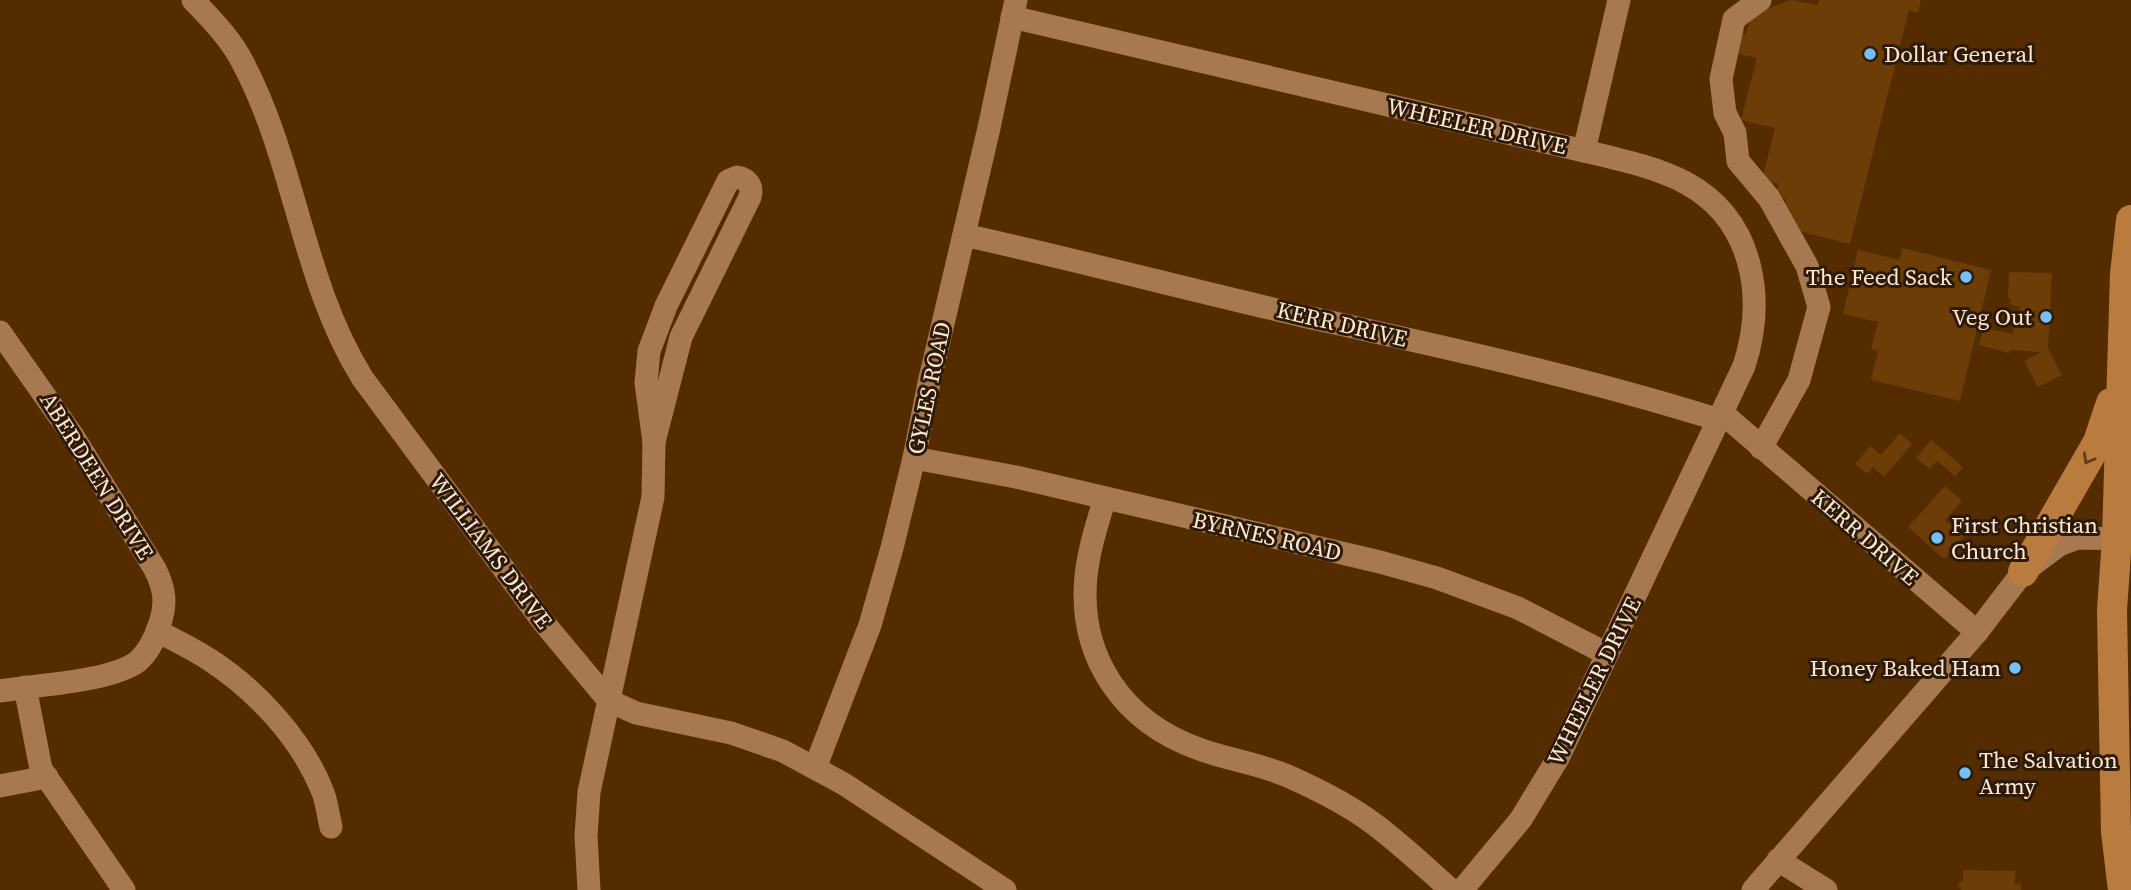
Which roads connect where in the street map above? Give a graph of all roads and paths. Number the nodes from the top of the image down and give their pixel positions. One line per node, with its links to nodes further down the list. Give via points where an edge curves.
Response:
1 (193, 0): 23 (street, WILLIAMS DRIVE, via 242,61 266,112 325,305 348,355 544,623)
2 (1619, 0): 5 (street)
3 (1760, 0): 13 (street, via 1734,19 1721,79 1725,113 1738,161 1769,198 1807,266 1819,307 1799,380)
4 (1014, 9): 5 (street, WHEELER DRIVE); 7 (street, GYLES ROAD)
5 (1584, 151): 11 (street, WHEELER DRIVE, via 1688,184 1724,213 1741,237 1754,292 1753,330 1744,366)
6 (2131, 220): 9 (main road, via 2125,274)
7 (964, 235): 11 (street, KERR DRIVE, via 1456,349); 14 (street, GYLES ROAD)
8 (0, 332): 18 (street, ABERDEEN DRIVE, via 73,436 161,579 165,603)
9 (2127, 332): 10 (main road)
10 (2125, 385): 16 (main road); 17 (main road, one-way to 17, via 2098,442)
11 (1721, 416): 13 (street, KERR DRIVE); 20 (street, WHEELER DRIVE)
12 (654, 442): 12 (street, via 681,337 750,197 750,186 743,178 727,181 656,329 646,367); 23 (street, via 653,497)
13 (1761, 448): 19 (street, KERR DRIVE)
14 (914, 458): 15 (street, BYRNES ROAD); 24 (street, GYLES ROAD, via 870,625)
15 (1105, 498): 20 (street, BYRNES ROAD, via 1437,578 1518,608); 32 (street, via 1089,555 1087,624 1107,677 1131,709 1161,731 1200,750 1287,775 1347,806)
16 (2124, 538): 17 (street, via 2077,538 2059,545); 36 (main road, via 2112,610 2116,832)
17 (2023, 572): 19 (street)
18 (158, 631): 21 (street, via 145,653 129,667 75,681); 27 (street, via 230,674 264,706 306,759 323,792)
19 (1977, 632): 28 (street)
20 (1607, 654): 33 (street, WHEELER DRIVE, via 1558,758 1521,819)
21 (25, 687): 22 (street); 25 (street, via 37,754)
22 (0, 691)
23 (610, 700): 24 (street, WILLIAMS DRIVE, via 636,713 758,741); 30 (street, via 589,792)
24 (815, 768): 31 (street, WILLIAMS DRIVE)
25 (47, 777): 26 (street); 29 (street)
26 (0, 786)
27 (331, 827)
28 (1778, 860): 34 (street); 35 (street)
29 (124, 890)
30 (589, 890)
31 (1005, 890)
32 (1451, 890)
33 (1462, 890)
34 (1753, 890)
35 (1826, 890)
36 (2123, 890)

